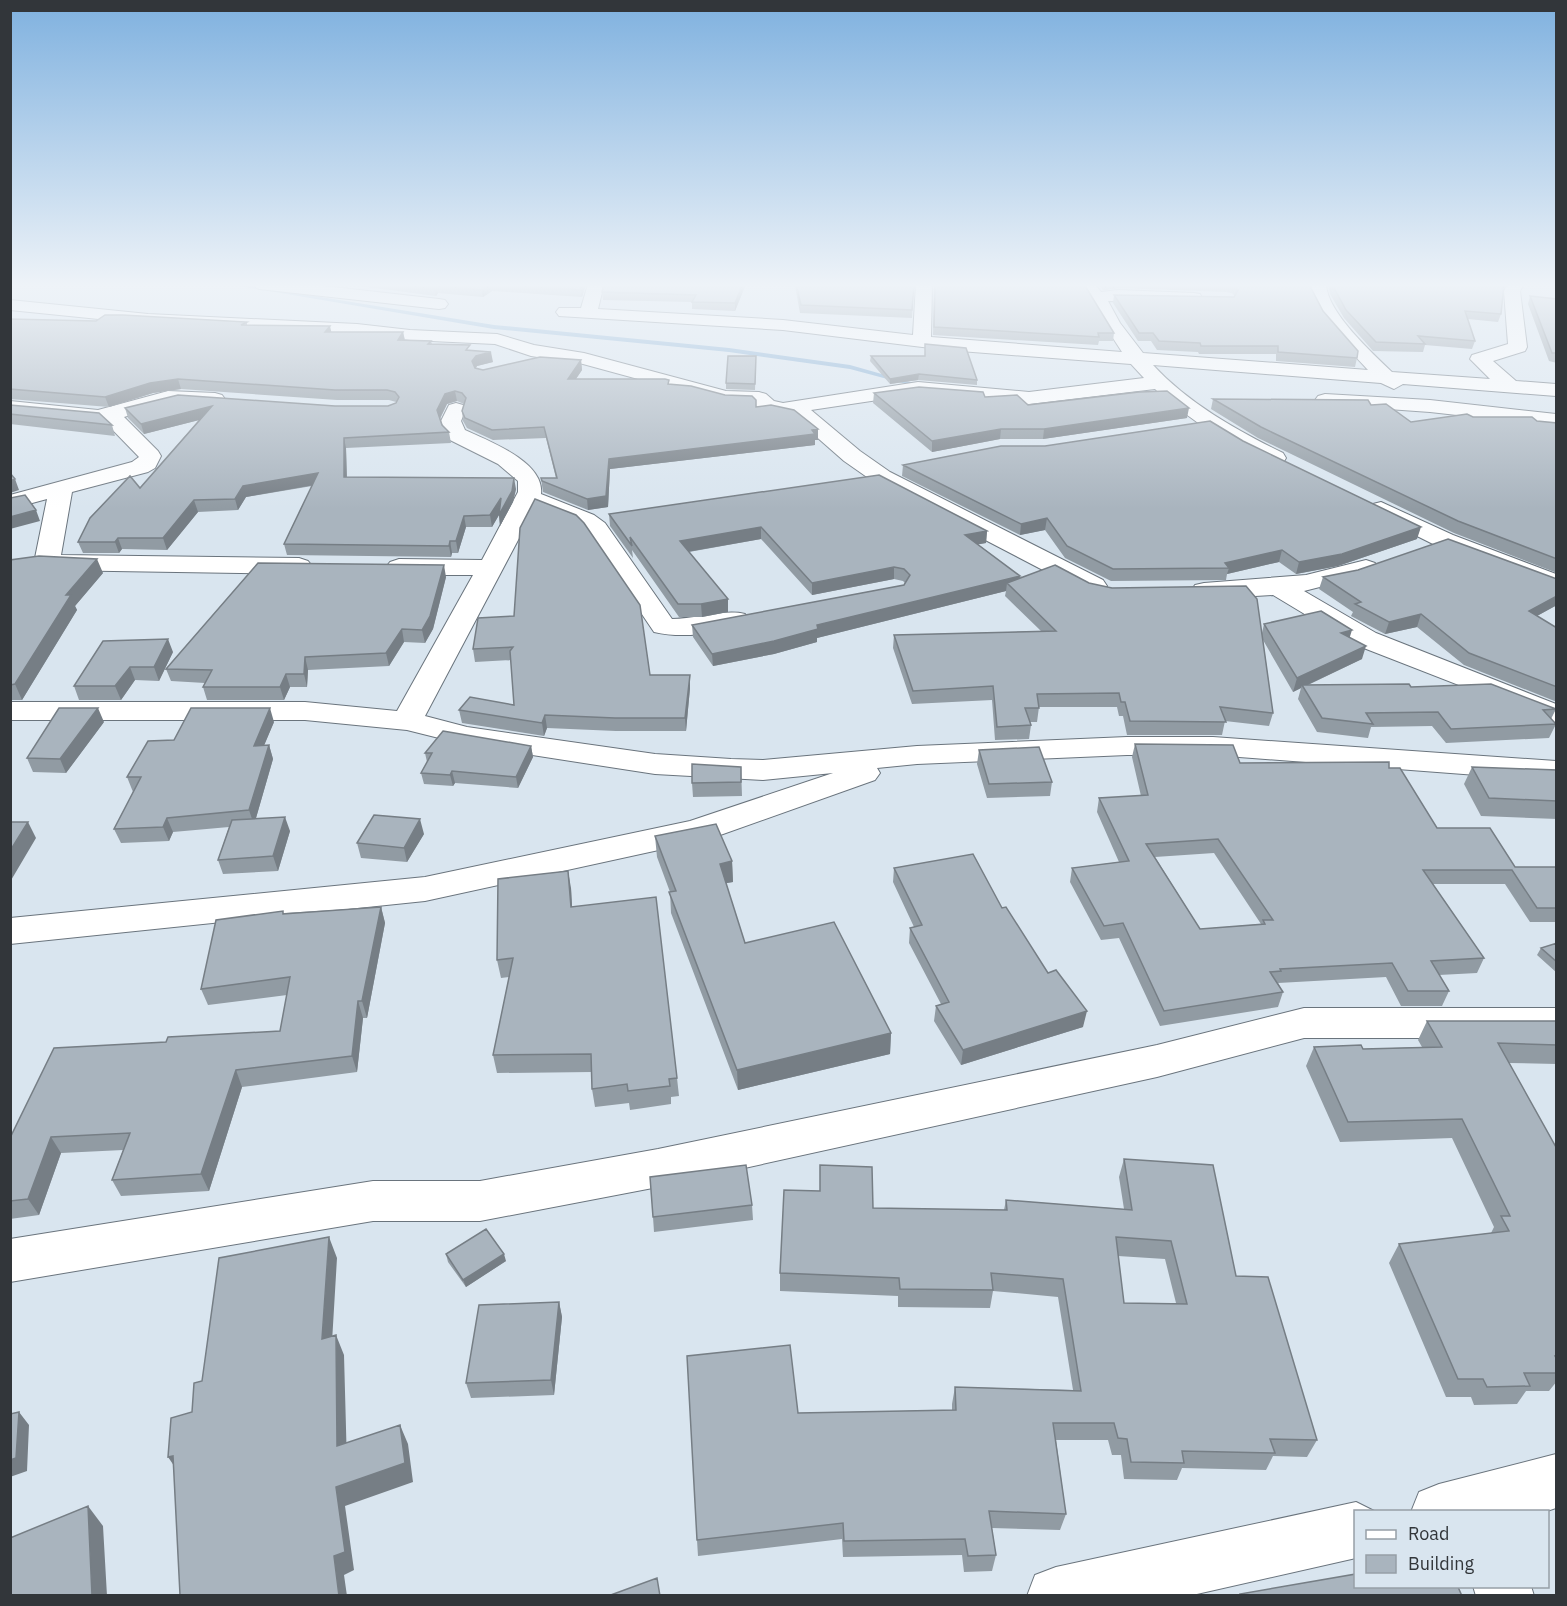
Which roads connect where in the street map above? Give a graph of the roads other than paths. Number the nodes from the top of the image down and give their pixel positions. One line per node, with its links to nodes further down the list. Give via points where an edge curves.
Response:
1 (536, 359): 7 (street)
2 (584, 359): 16 (street, via 726,397 759,398 767,406)
3 (1138, 359): 9 (street)
4 (1149, 359): 8 (street)
5 (1368, 359): 8 (street)
6 (1479, 359): 10 (street)
7 (516, 363)
8 (1384, 377): 10 (street); 14 (street)
9 (1161, 382): 16 (street, via 1029,398 918,388); 18 (street, via 1180,401)
10 (1511, 387): 11 (street)
11 (1557, 390)
12 (1311, 400): 14 (street)
13 (237, 401): 19 (street, via 168,397)
14 (1430, 406): 20 (street)
15 (10, 407): 19 (street)
16 (787, 408): 24 (street, via 802,413)
17 (456, 409): 27 (street, via 451,421 456,434 520,470 529,480)
18 (1214, 411): 21 (street); 23 (street, via 1249,446)
19 (110, 415): 26 (street, via 150,458 140,467)
20 (1557, 420)
21 (1179, 427)
22 (908, 465): 24 (street)
23 (1290, 465)
24 (878, 475): 25 (street); 36 (street, via 1097,588)
25 (847, 482)
26 (61, 488): 29 (street); 31 (street, via 50,562)
27 (529, 497): 33 (street); 38 (street, via 598,519 601,533 664,626 702,627)
28 (1362, 500): 30 (street)
29 (10, 502)
30 (1444, 540): 34 (street); 35 (street, via 1344,575)
31 (322, 566)
32 (379, 567): 33 (street)
33 (490, 568): 41 (street)
34 (1557, 583)
35 (1279, 587): 37 (street); 40 (street, via 1366,639)
36 (1117, 592)
37 (1182, 592)
38 (758, 616)
39 (10, 711): 41 (street, via 306,711)
40 (1557, 714)
41 (407, 721): 42 (street, via 466,736 697,768 763,770)
42 (917, 755): 43 (street, via 1213,746); 44 (street, via 697,831 425,889)
43 (1557, 771)
44 (10, 931)
45 (1557, 1023): 46 (street, via 1304,1023 1157,1061 514,1195 480,1201 373,1201)
46 (10, 1262)
47 (1557, 1481): 48 (street)
48 (1464, 1509)
49 (1354, 1530): 50 (street)
50 (1056, 1596)

